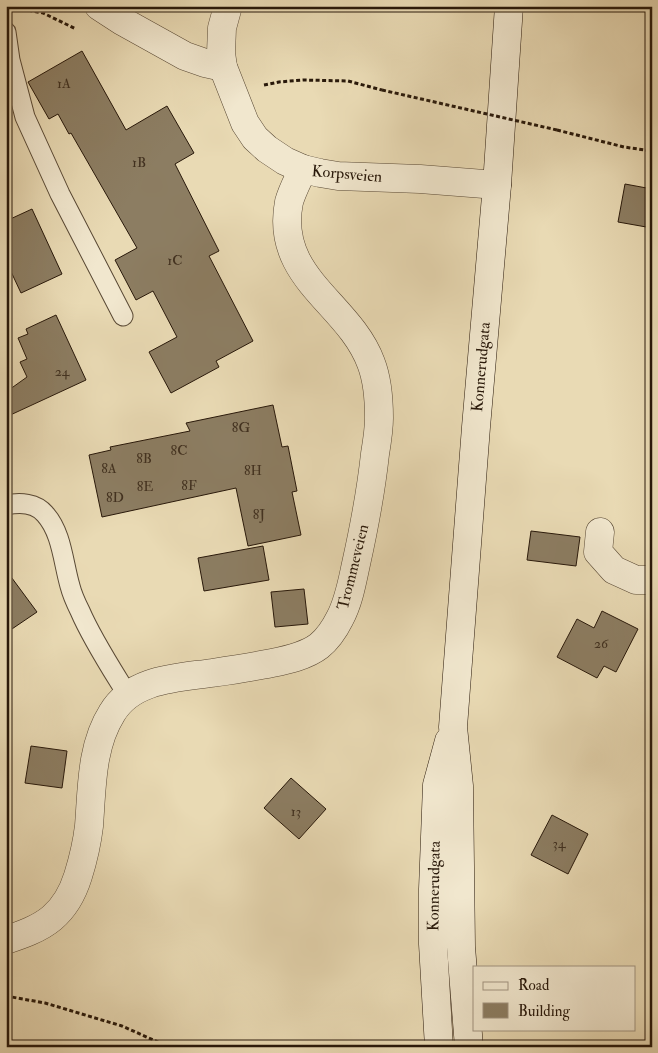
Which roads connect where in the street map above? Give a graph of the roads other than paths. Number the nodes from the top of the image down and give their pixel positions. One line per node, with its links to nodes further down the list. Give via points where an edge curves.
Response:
1 (99, 6): 5 (street, via 185,56)
2 (228, 6): 5 (street, Korpsveien, via 222,28)
3 (509, 6): 7 (street, Konnerudgata)
4 (6, 32): 8 (lane, via 25,117 60,194)
5 (223, 67): 6 (street, Korpsveien, via 245,122 255,138 279,157)
6 (303, 169): 7 (street, Korpsveien, via 338,176); 12 (street, Trommeveien, via 290,200 289,240 299,267 361,343 370,361 379,398 373,469 361,540 342,615 331,634 318,647 284,661 162,680)
7 (497, 185): 13 (street, Konnerudgata)
8 (123, 316)
9 (6, 504): 12 (lane, via 31,505 44,512 54,525 80,612)
10 (600, 532): 11 (street, via 598,552 614,570 636,580)
11 (652, 580)
12 (127, 694): 14 (street, Trommeveien, via 112,711 97,749 88,830 74,888 63,908 50,920)
13 (453, 727): 15 (street, Konnerudgata, via 437,786 433,944); 16 (street, Konnerudgata, via 459,786 460,948)
14 (6, 940)
15 (439, 1047)
16 (470, 1047)

